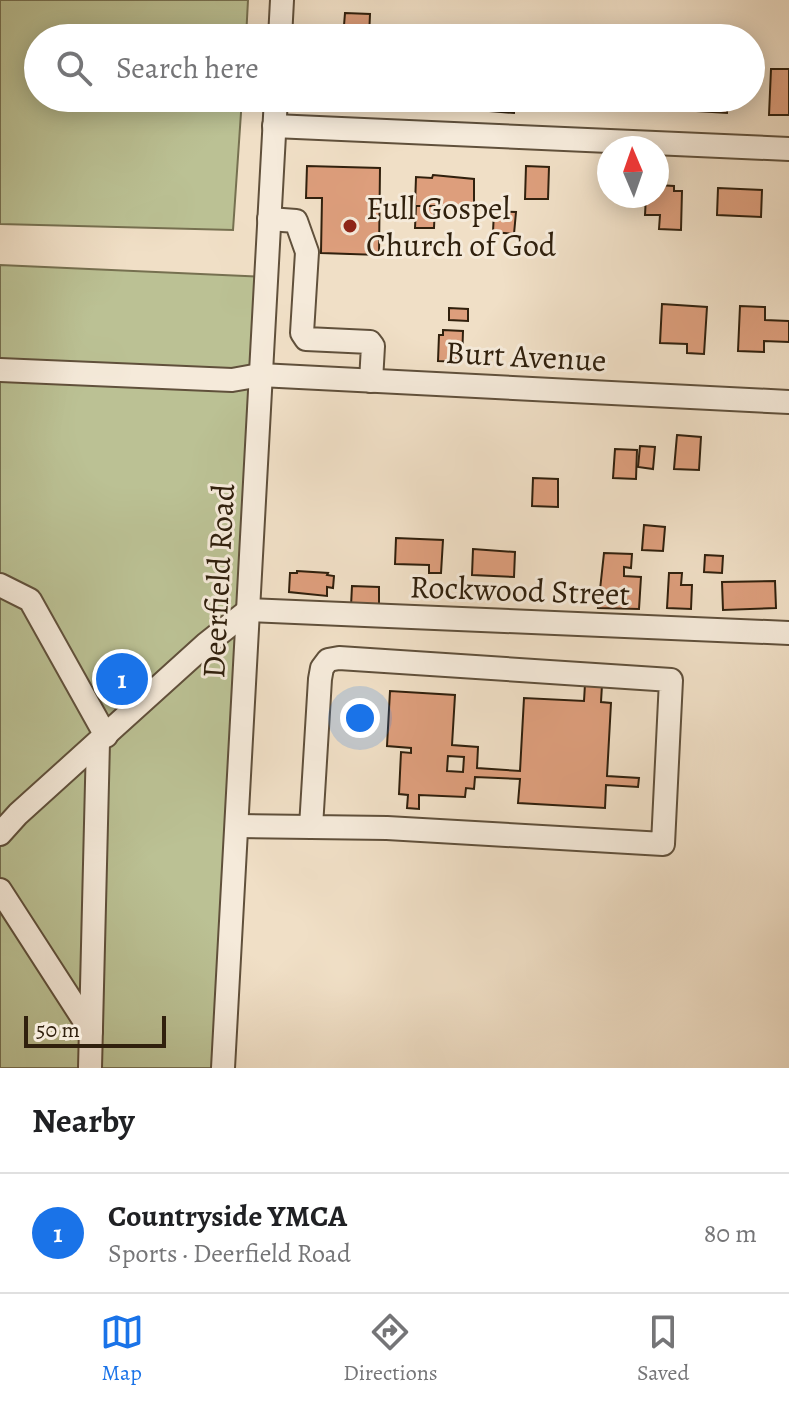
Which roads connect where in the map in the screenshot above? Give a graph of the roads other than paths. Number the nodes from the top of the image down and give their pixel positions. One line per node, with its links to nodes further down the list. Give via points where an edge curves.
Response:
1 (282, 0): 2 (street)
2 (281, 24)
3 (275, 112): 4 (street, Deerfield Road)
4 (274, 126): 5 (street); 6 (street, Deerfield Road)
5 (789, 149)
6 (269, 219): 8 (street, Deerfield Road); 9 (street, via 296,221 307,252 302,333 306,339 370,342)
7 (0, 370): 8 (street, Burt Avenue, via 232,380)
8 (260, 375): 9 (street, Burt Avenue); 12 (street, Deerfield Road)
9 (371, 381): 10 (street, Burt Avenue)
10 (789, 402)
11 (0, 585): 14 (street, via 30,600)
12 (249, 610): 13 (street, Rockwood Street); 14 (street); 15 (street, Deerfield Road)
13 (789, 633)
14 (102, 739): 17 (street); 19 (street)
15 (237, 826): 16 (street); 21 (street, Deerfield Road)
16 (311, 827): 16 (street, via 663,844 671,680 328,660 320,679)
17 (0, 834)
18 (0, 890): 19 (street)
19 (91, 1031): 20 (street)
20 (90, 1068)
21 (223, 1068)

